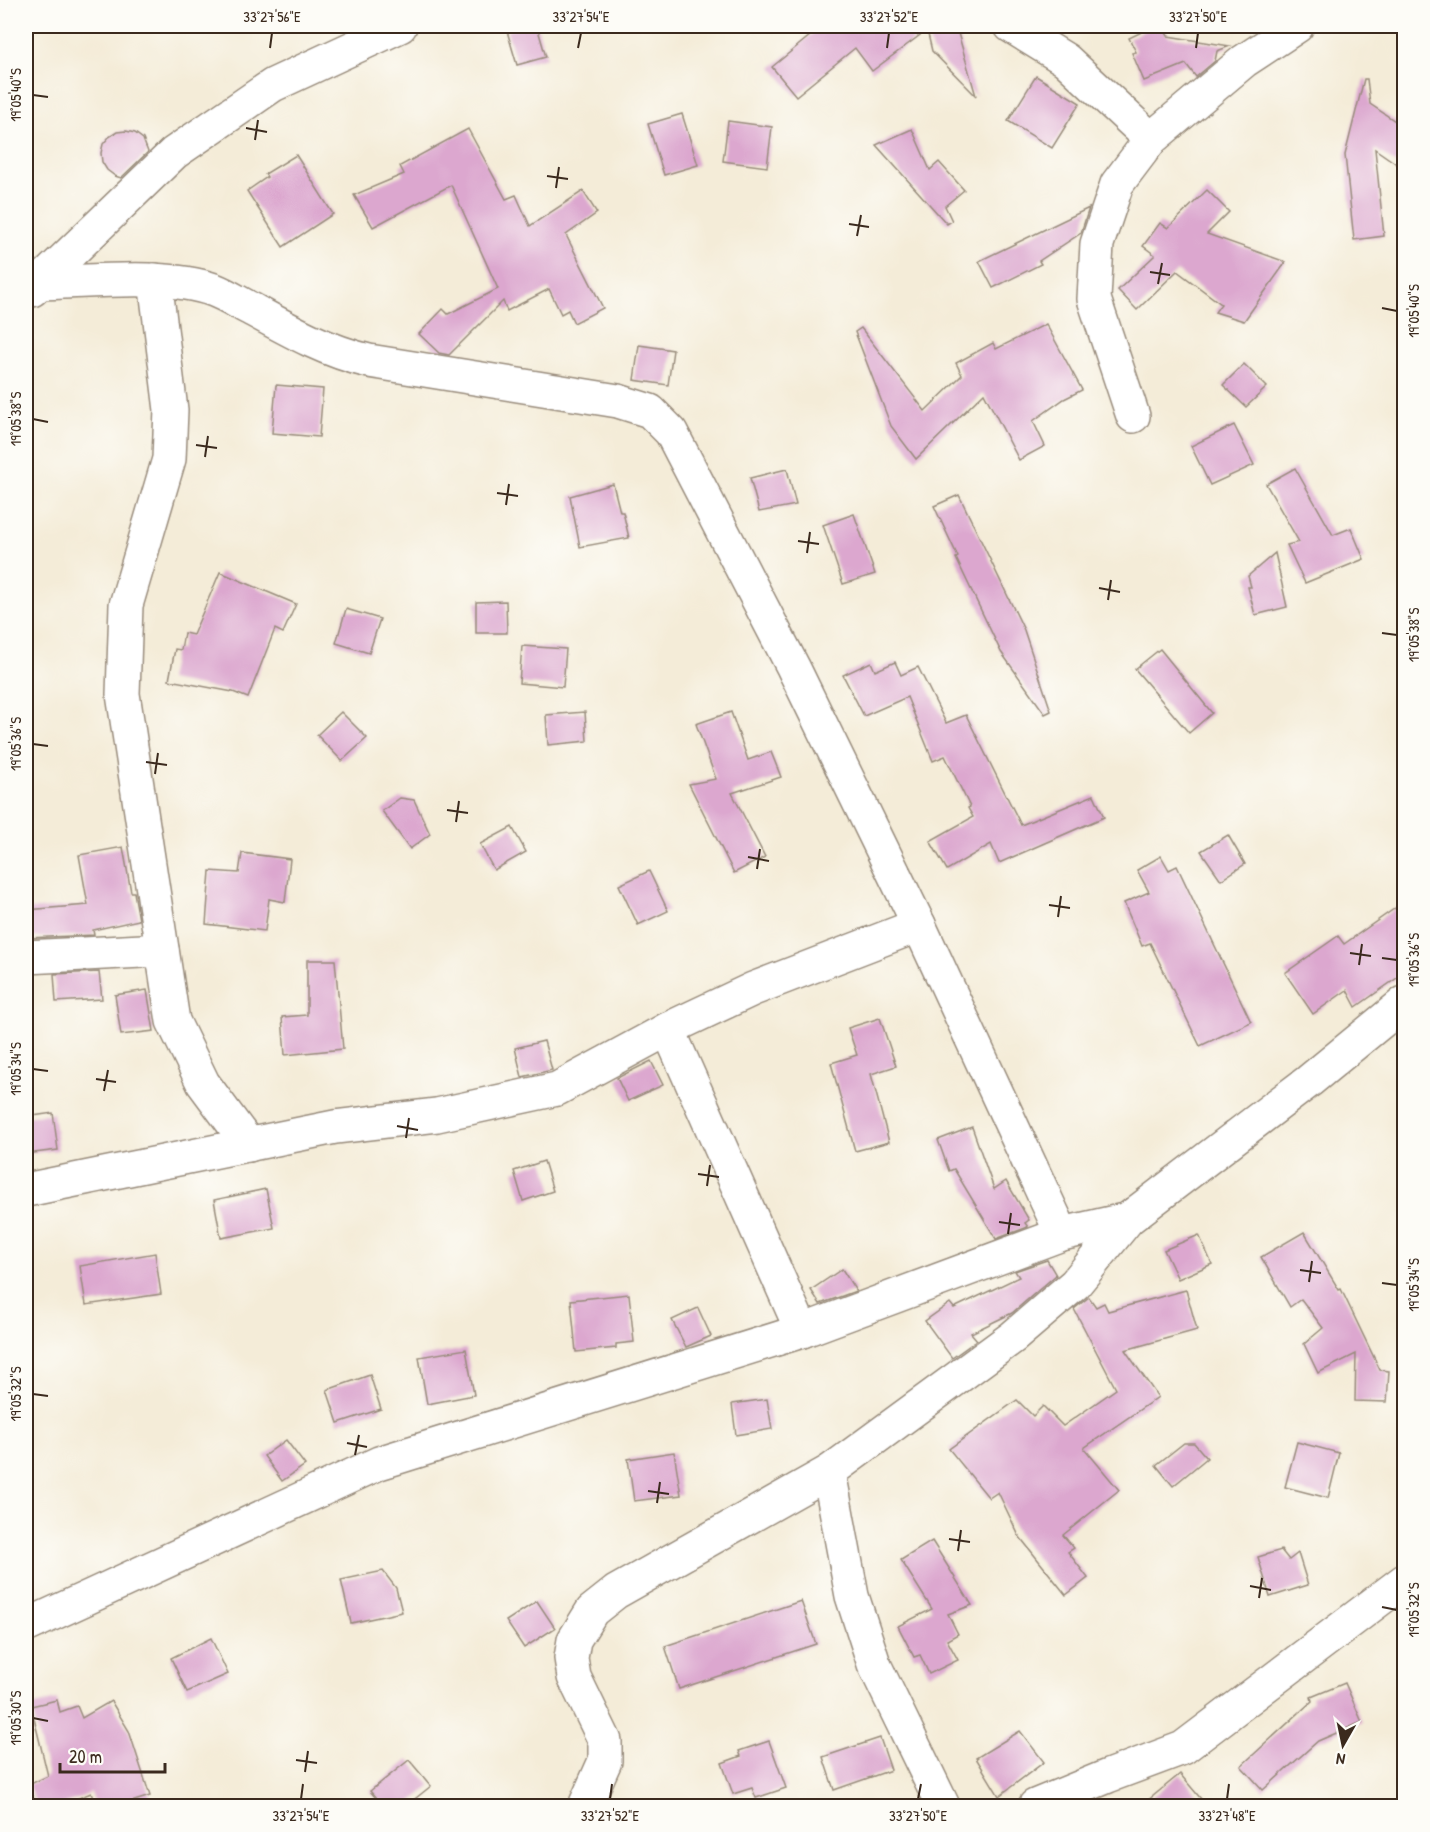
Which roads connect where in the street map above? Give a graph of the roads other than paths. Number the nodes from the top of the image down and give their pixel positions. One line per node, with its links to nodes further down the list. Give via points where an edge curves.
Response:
1 (400, 26): 6 (street, via 273,85 174,153)
2 (1011, 26): 4 (street, via 1066,60)
3 (1297, 26): 4 (street, via 1244,61)
4 (1151, 139): 7 (street, via 1117,184 1097,244 1094,299)
5 (155, 280): 6 (street); 8 (street, via 186,282 215,290 345,356 618,402 650,411 671,432); 9 (street, via 171,410 169,459 126,605 123,694)
6 (33, 289)
7 (1133, 416)
8 (920, 925): 12 (street, via 753,989); 16 (street)
9 (162, 950): 10 (street); 13 (street, via 173,1021 203,1083)
10 (26, 957)
11 (1404, 1003): 15 (street, via 1309,1082)
12 (668, 1029): 13 (street, via 557,1089 437,1115 334,1127); 17 (street)
13 (249, 1145): 14 (street)
14 (26, 1190)
15 (1128, 1219): 16 (street); 18 (street, via 1075,1284 1013,1337)
16 (1062, 1234): 17 (street)
17 (802, 1331): 20 (street, via 379,1463)
18 (829, 1472): 21 (street, via 616,1592 592,1611 574,1640 571,1658 574,1677 604,1742 605,1761); 22 (street, via 852,1596 874,1664)
19 (1404, 1581): 23 (street, via 1183,1748)
20 (26, 1626)
21 (585, 1806)
22 (943, 1806)
23 (1035, 1806)

